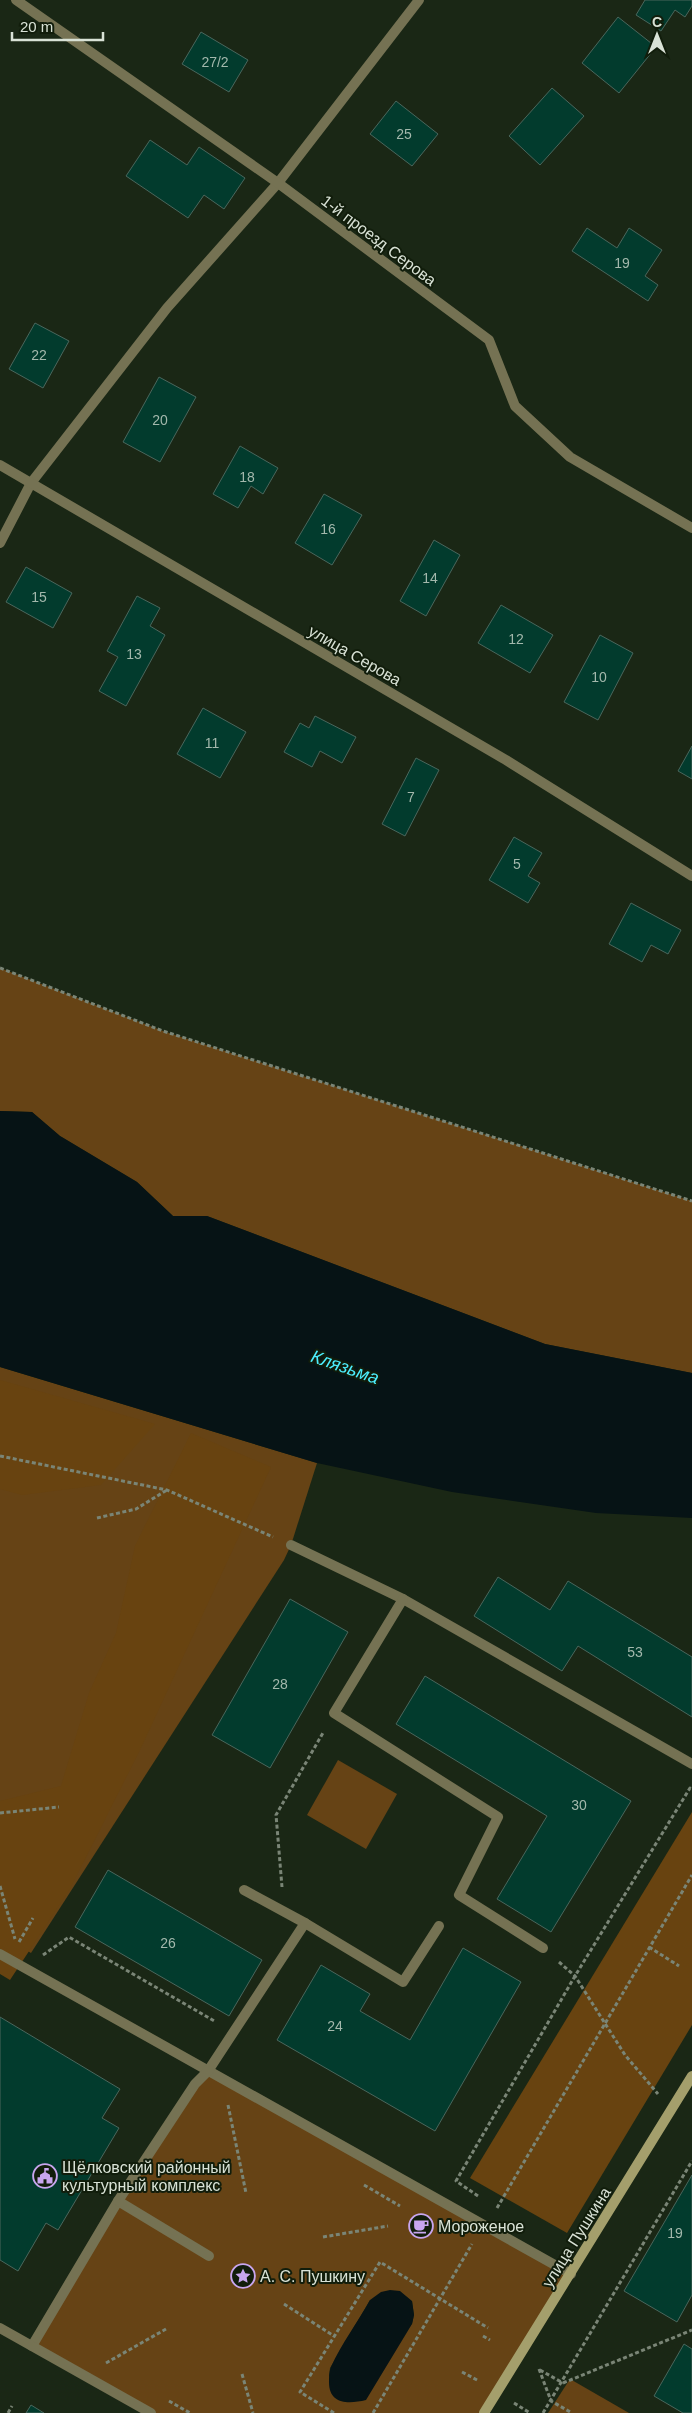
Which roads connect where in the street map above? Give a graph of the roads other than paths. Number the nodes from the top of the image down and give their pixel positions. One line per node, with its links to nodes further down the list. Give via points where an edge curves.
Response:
1 (16, 0): 3 (street, 1-й проезд Серова)
2 (419, 0): 3 (street)
3 (278, 183): 5 (street, via 167,308); 6 (street, 1-й проезд Серова, via 489,340 515,406 570,457)
4 (0, 465): 5 (street, улица Серова)
5 (31, 483): 7 (street); 8 (street, улица Серова, via 497,755)
6 (692, 528)
7 (0, 543)
8 (692, 876)
9 (291, 1545): 10 (street)
10 (403, 1599): 11 (street); 15 (street, via 334,1713 498,1817 459,1895)
11 (692, 1764)
12 (244, 1890): 13 (street)
13 (305, 1924): 14 (street, via 402,1982); 17 (street)
14 (439, 1926)
15 (543, 1948)
16 (0, 1954): 17 (street)
17 (208, 2072): 19 (street, via 195,2084); 21 (street)
18 (692, 2076): 21 (street, улица Пушкина)
19 (118, 2201): 20 (street); 23 (street)
20 (209, 2256)
21 (571, 2274): 25 (street, улица Пушкина)
22 (0, 2328): 23 (street)
23 (32, 2346): 24 (street)
24 (151, 2413)
25 (484, 2413)

